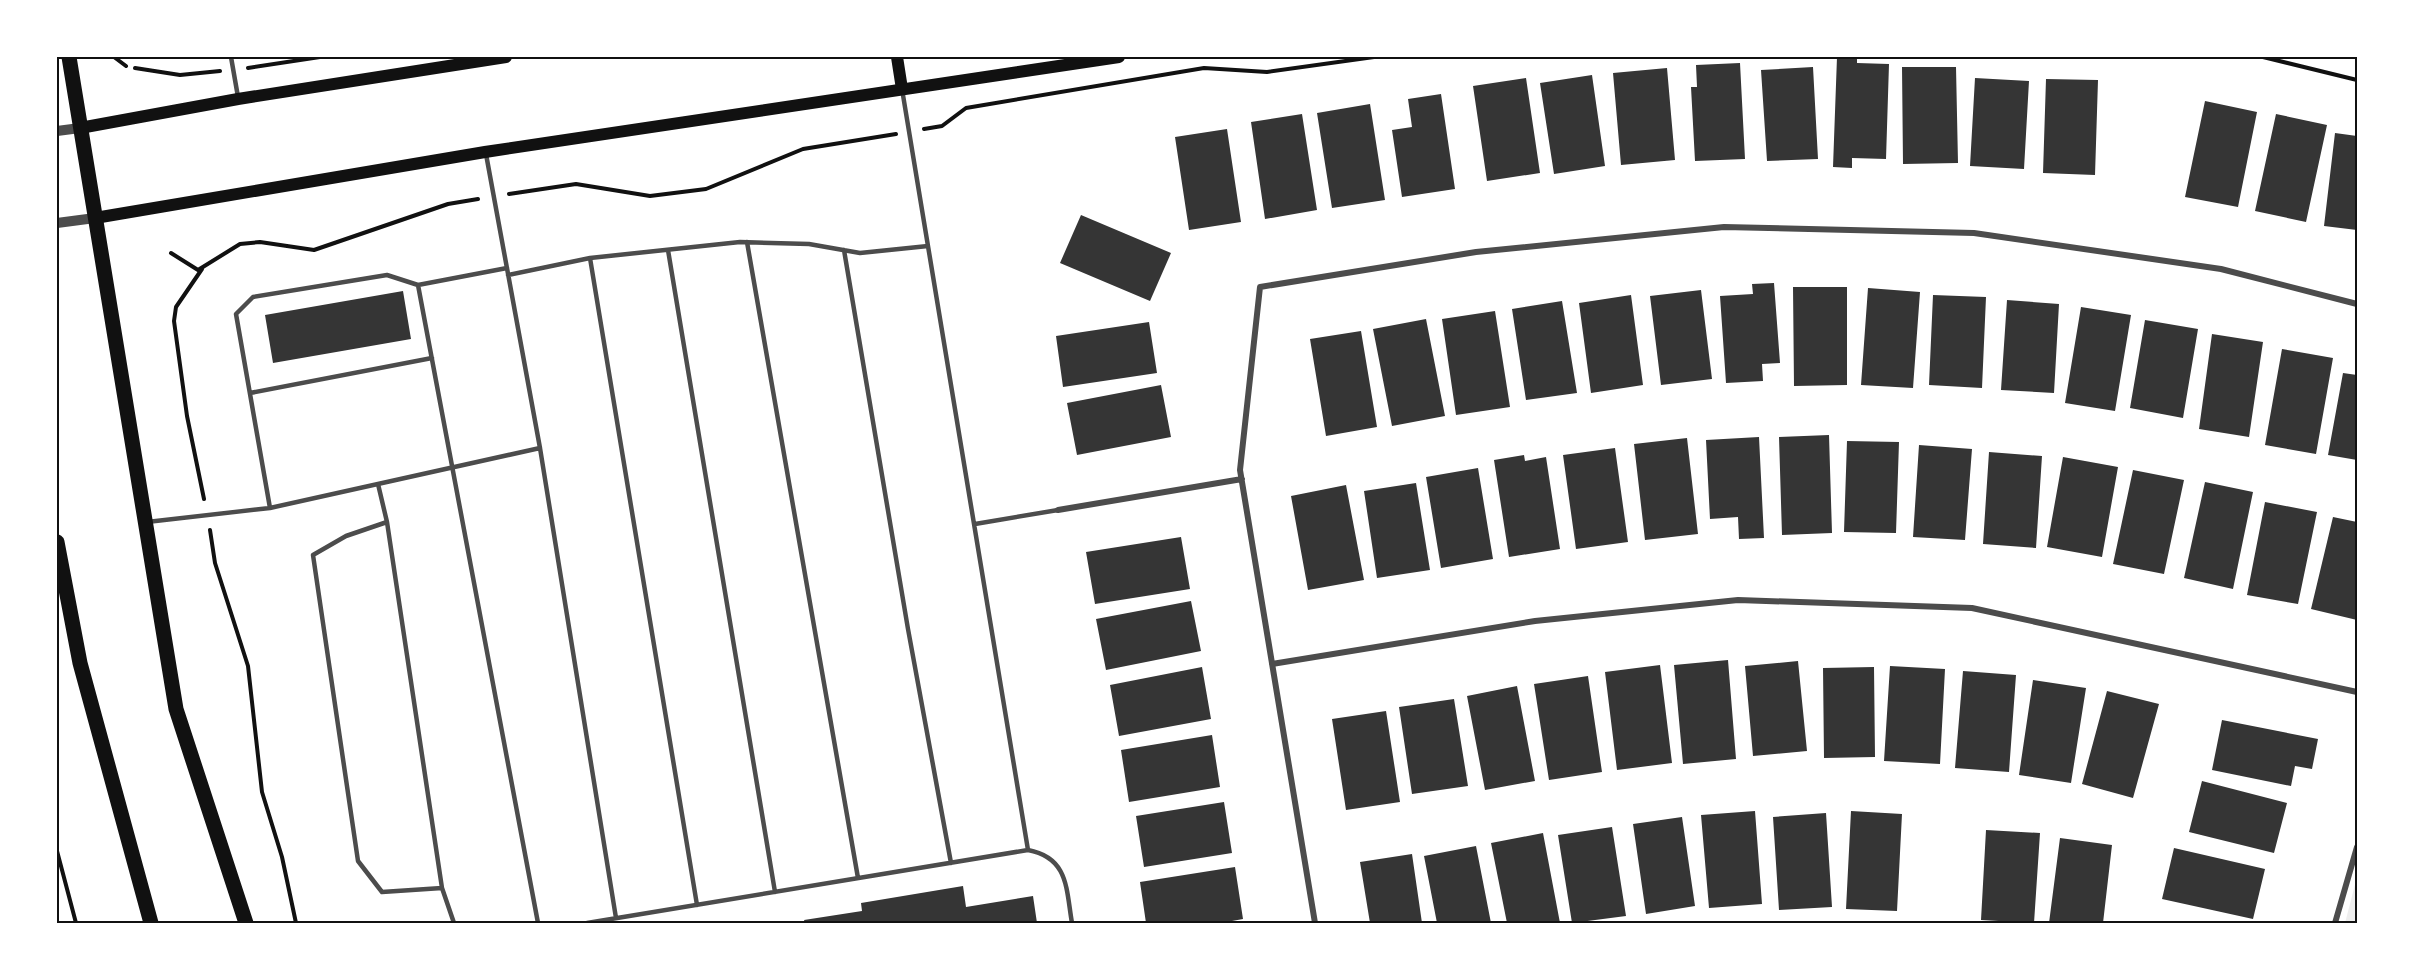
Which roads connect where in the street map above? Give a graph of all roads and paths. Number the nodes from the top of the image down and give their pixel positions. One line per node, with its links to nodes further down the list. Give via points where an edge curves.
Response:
1 (69, 57): 13 (main road)
2 (114, 57): 9 (path)
3 (231, 57): 12 (lane)
4 (506, 57): 12 (main road)
5 (897, 57): 11 (main road)
6 (1119, 57): 11 (main road)
7 (1374, 57): 15 (path, via 1267,72 1204,68 966,108 942,126)
8 (2263, 57): 10 (path)
9 (126, 66)
10 (2357, 80)
11 (902, 89): 15 (lane); 16 (main road)
12 (238, 99): 13 (main road)
13 (80, 128): 14 (street); 18 (main road)
14 (57, 131)
15 (909, 132): 17 (path, via 803,149 706,189 651,196 576,184); 21 (lane)
16 (485, 152): 17 (lane); 18 (main road)
17 (494, 196): 26 (path, via 448,204 314,250 260,242 240,244); 27 (lane)
18 (95, 218): 19 (street); 41 (main road)
19 (57, 223)
20 (747, 242): 22 (lane); 23 (lane, via 809,244); 50 (lane)
21 (928, 246): 23 (lane, via 860,253); 42 (lane)
22 (668, 250): 25 (lane); 52 (lane)
23 (844, 250): 49 (lane)
24 (171, 253): 26 (path, via 198,270)
25 (590, 258): 28 (lane); 53 (lane)
26 (203, 268): 39 (path, via 176,307 174,321 187,416)
27 (507, 268): 28 (lane); 29 (lane)
28 (508, 275): 33 (lane)
29 (418, 285): 31 (lane); 32 (lane, via 387,275 253,297 236,314)
30 (2357, 304): 35 (street, via 2221,269 1974,233 1724,227 1476,252 1260,287)
31 (432, 358): 32 (lane); 34 (lane)
32 (250, 393): 37 (lane)
33 (540, 448): 34 (lane); 54 (lane)
34 (453, 467): 36 (lane); 60 (lane)
35 (1242, 479): 38 (street); 44 (street)
36 (378, 484): 37 (lane); 40 (lane)
37 (270, 508): 39 (lane)
38 (1058, 510): 42 (lane)
39 (207, 515): 41 (lane); 58 (path, via 215,563 248,666 262,792 296,910)
40 (387, 522): 51 (lane); 51 (lane, via 346,536 313,555 358,861 382,892)
41 (143, 523): 57 (main road, via 176,710)
42 (975, 524): 47 (lane)
43 (57, 543): 56 (main road, via 80,663)
44 (1272, 664): 45 (street, via 1535,621 1750,601 1972,608); 63 (street)
45 (2357, 692)
46 (2357, 847): 64 (street)
47 (1028, 850): 49 (lane); 62 (lane, via 1043,853 1062,872)
48 (57, 851): 55 (path)
49 (951, 863): 50 (lane)
50 (858, 878): 52 (lane)
51 (442, 888): 59 (lane)
52 (775, 892): 53 (lane)
53 (697, 905): 54 (lane)
54 (616, 918): 61 (lane)
55 (76, 923)
56 (151, 923)
57 (246, 923)
58 (296, 923)
59 (454, 923)
60 (538, 923)
61 (587, 923)
62 (1072, 923)
63 (1315, 923)
64 (2335, 923)

